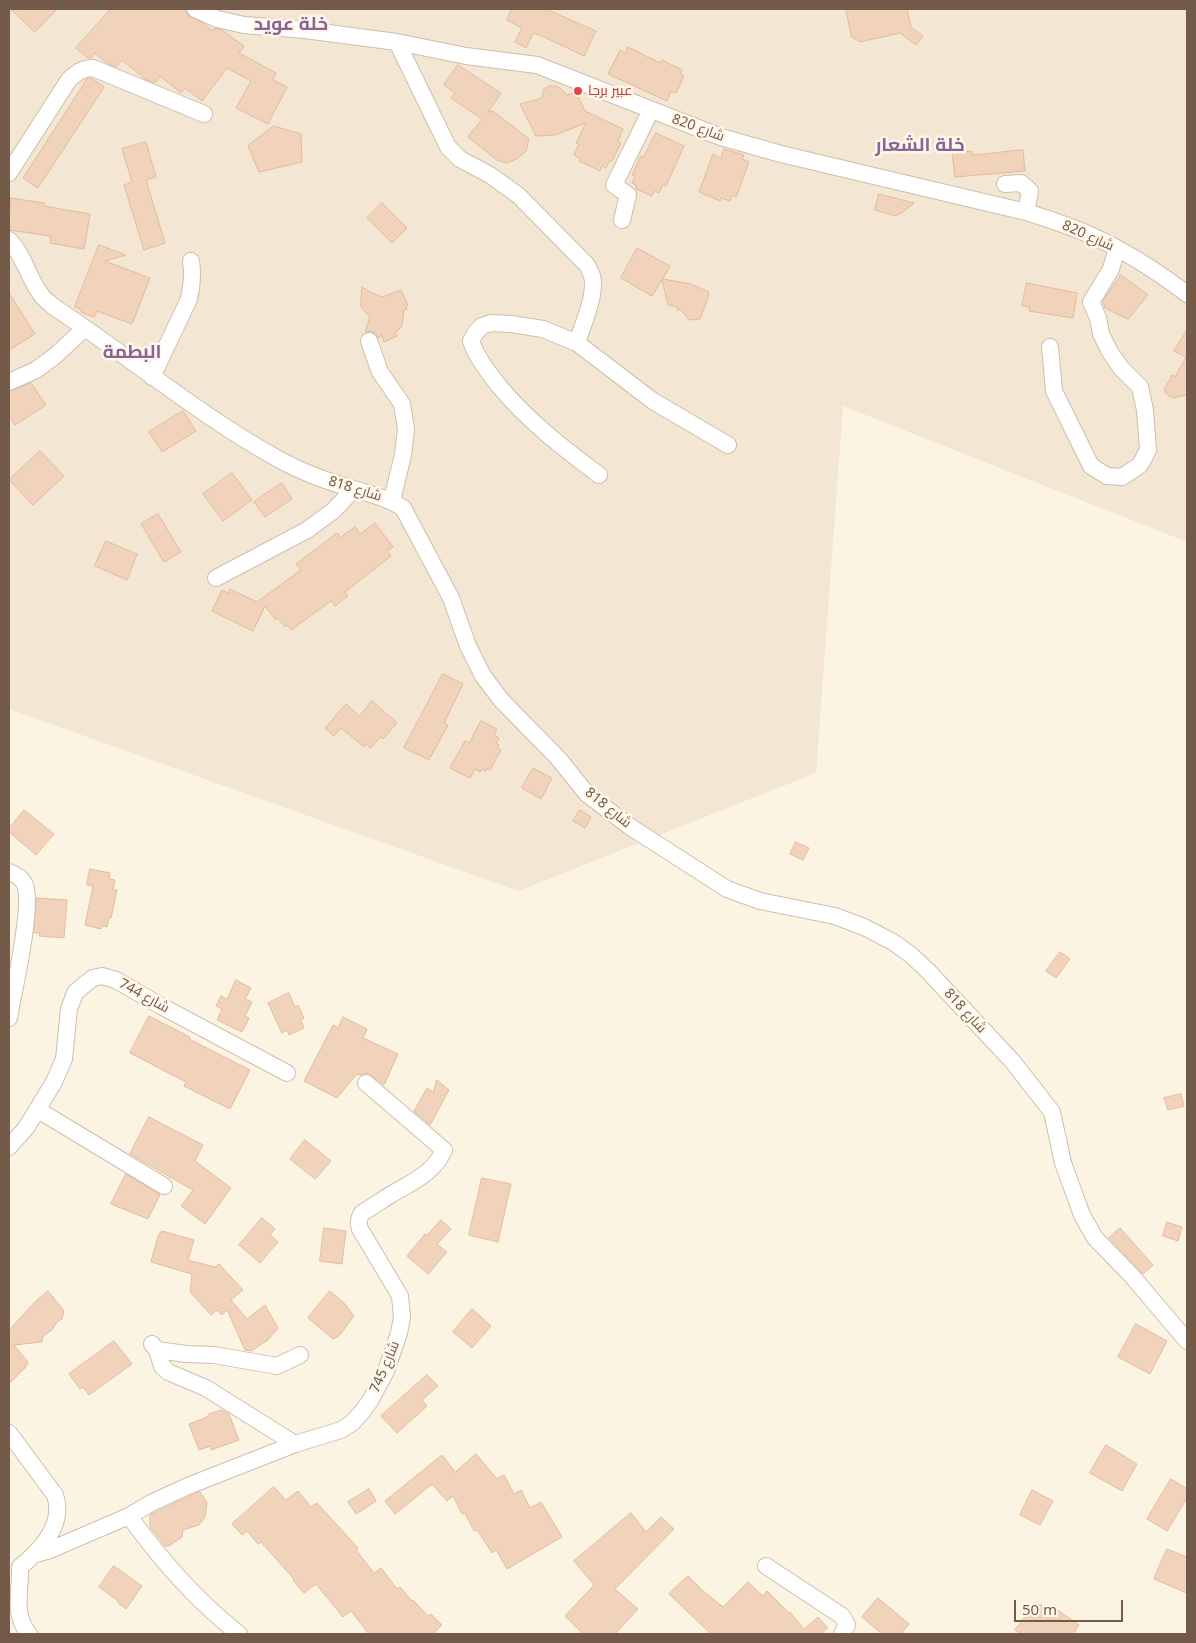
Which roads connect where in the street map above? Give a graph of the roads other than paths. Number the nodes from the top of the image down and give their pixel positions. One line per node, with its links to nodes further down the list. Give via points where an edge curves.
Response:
1 (195, 9): 2 (street, شارع 820, via 216,19 244,25)
2 (397, 42): 3 (street, شارع 820, via 466,56 538,65); 15 (street, via 448,147 460,159 518,195 587,265 593,277 591,299)
3 (651, 110): 7 (street, شارع 820, via 721,137 781,154); 8 (street, via 614,185 628,195)
4 (204, 114): 5 (street, via 87,68 68,81)
5 (9, 173)
6 (1005, 184): 7 (street, via 1021,183 1030,190)
7 (1026, 212): 10 (street, شارع 820, via 1091,235)
8 (622, 220)
9 (9, 240): 13 (street, شارع 818, via 41,296)
10 (1117, 248): 12 (street, شارع 820); 16 (street, via 1112,269 1091,302 1110,352 1140,387 1148,450 1140,464 1122,477 1107,476 1092,466 1054,391)
11 (191, 261): 17 (street, via 193,272 189,299)
12 (1187, 294)
13 (85, 328): 17 (street, شارع 818); 18 (street, via 36,370)
14 (368, 341): 22 (street, via 380,372 402,404 406,429)
15 (577, 343): 19 (street, via 653,401); 20 (street, via 543,329 491,323 482,326 471,341 482,364 508,397 562,448)
16 (1050, 347)
17 (152, 377): 21 (street, شارع 818, via 280,460)
18 (9, 382)
19 (728, 445)
20 (599, 475)
21 (354, 489): 22 (street, شارع 818); 23 (street, via 306,530)
22 (392, 500): 31 (street, شارع 818, via 402,508 452,598 468,646 483,676 587,794 629,826 727,889 760,901 835,916 864,927 893,942 934,977 1013,1062 1052,1112 1063,1164 1086,1223 1095,1238)
23 (216, 578)
24 (9, 872): 25 (street, via 25,884 28,897 26,926)
25 (9, 1018)
26 (286, 1073): 28 (street, شارع 744, via 116,980 102,976 93,978 75,993 69,1010 64,1059)
27 (366, 1083): 34 (street, شارع 745, via 444,1150 426,1174 359,1217 360,1229 400,1296 402,1307 399,1333 380,1385 362,1412 341,1430)
28 (38, 1110): 29 (street, شارع 744); 30 (street)
29 (9, 1147)
30 (164, 1186)
31 (1187, 1341)
32 (300, 1354): 34 (street, via 277,1366 154,1347 168,1372 206,1388)
33 (9, 1434): 36 (street, via 58,1503 54,1527)
34 (295, 1444): 35 (street, شارع 745, via 188,1486)
35 (129, 1516): 36 (street, شارع 745); 40 (street, via 173,1572)
36 (36, 1554): 37 (street)
37 (14, 1565): 39 (street, via 20,1580 19,1613)
38 (766, 1566): 41 (street, via 842,1616 847,1625)
39 (29, 1634)
40 (239, 1634)
41 (842, 1634)

